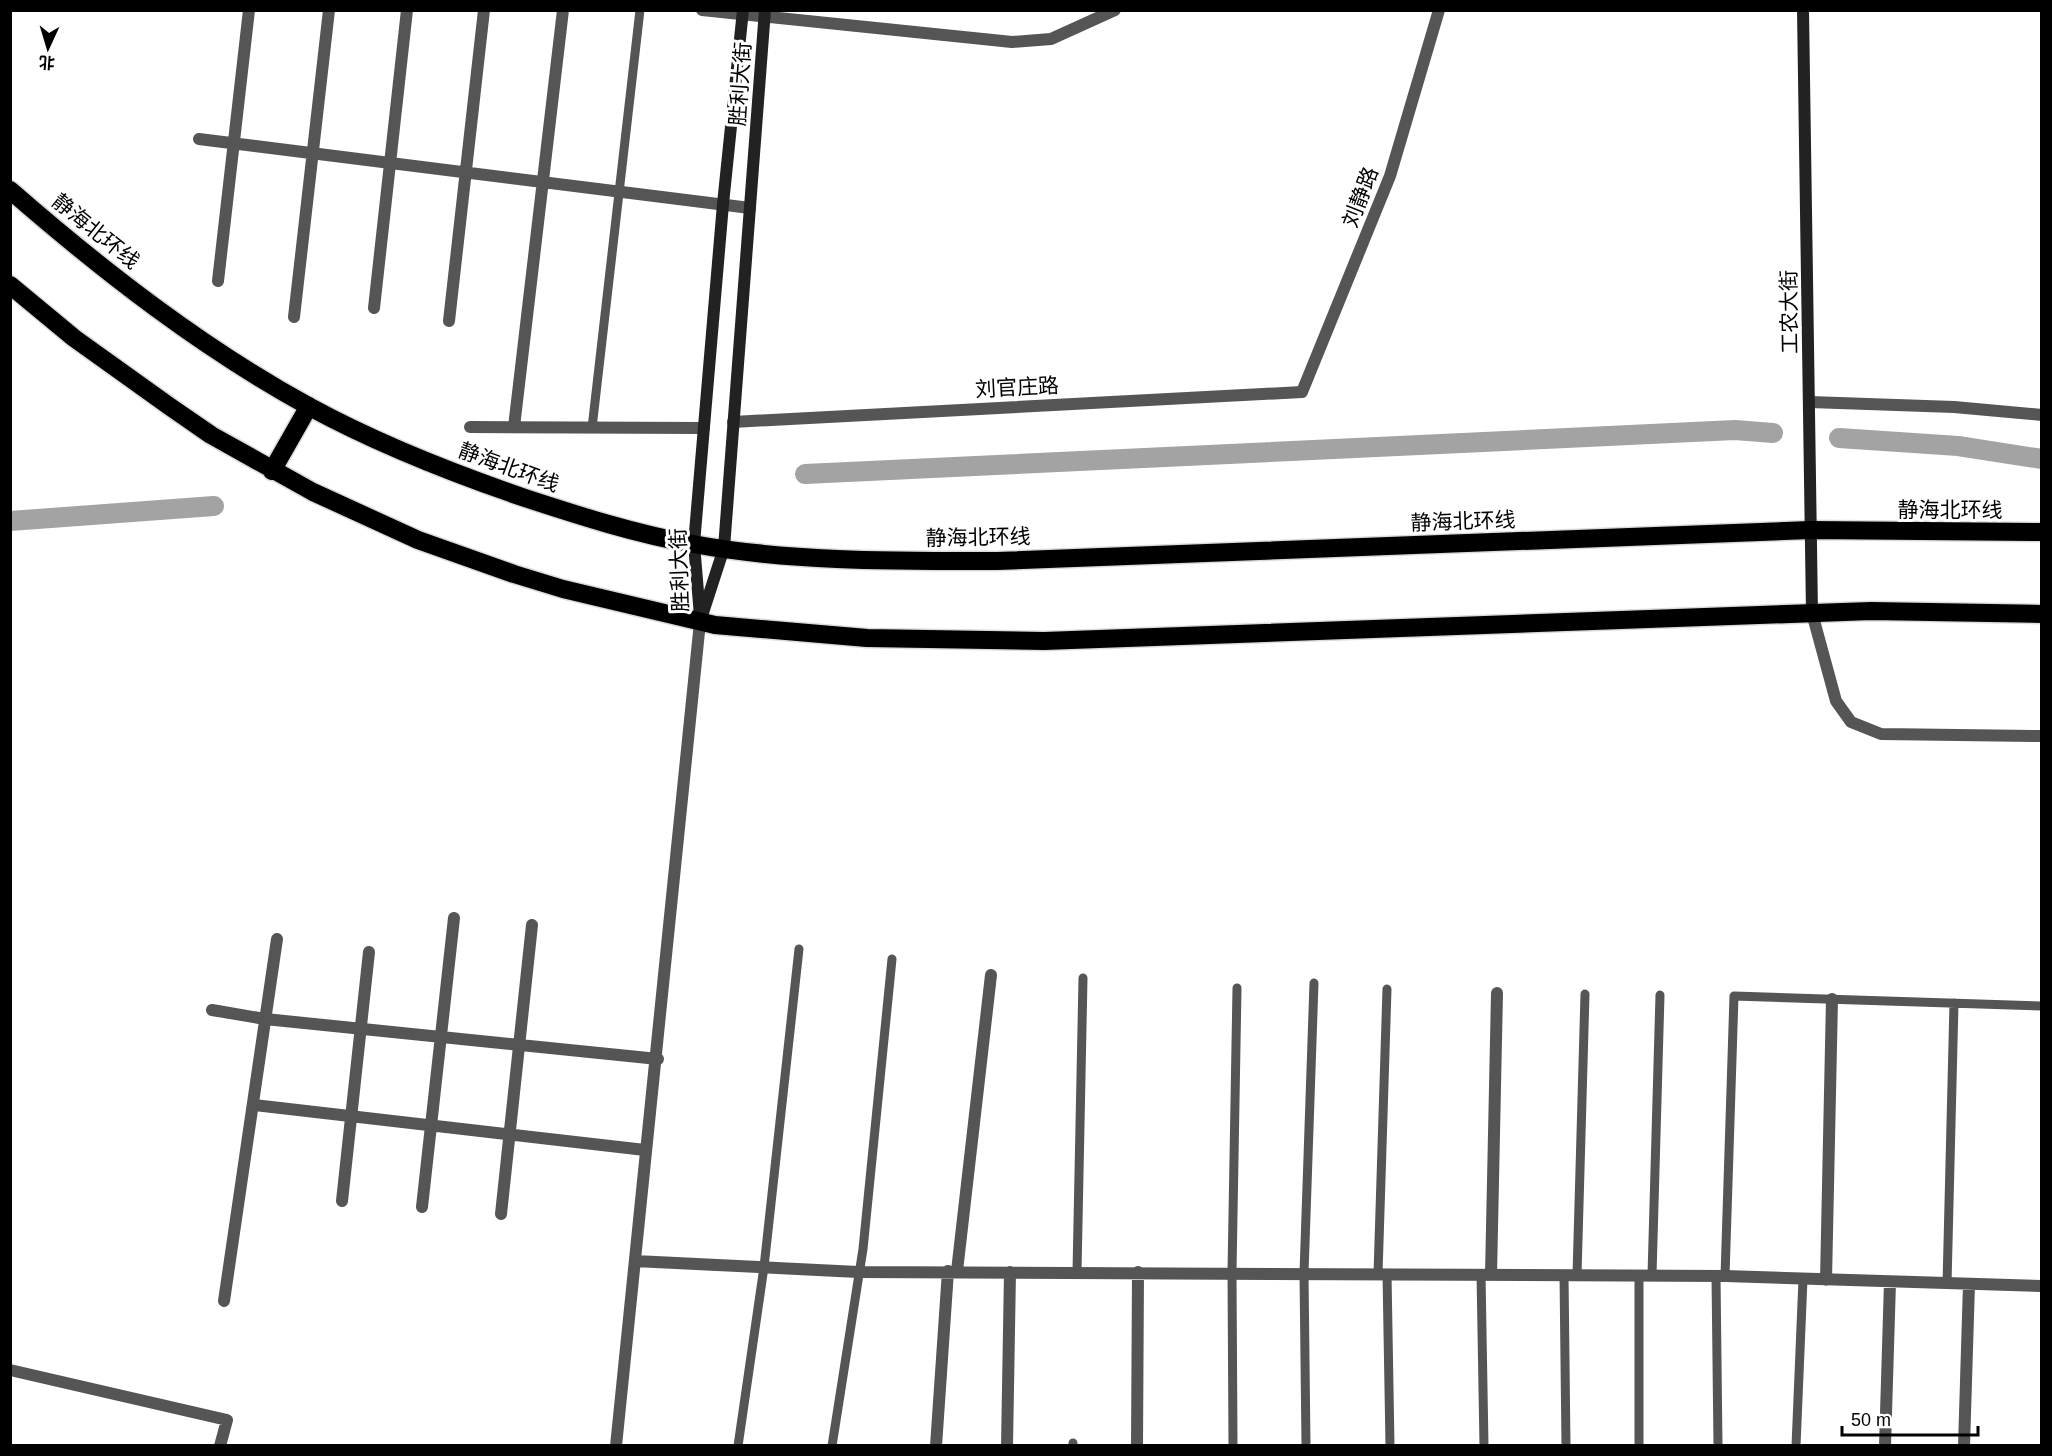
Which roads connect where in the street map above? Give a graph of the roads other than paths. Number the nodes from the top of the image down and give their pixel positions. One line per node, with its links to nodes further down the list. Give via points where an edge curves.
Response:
1 (249, 10): 14 (street)
2 (329, 10): 15 (street)
3 (407, 10): 16 (street)
4 (484, 10): 17 (street)
5 (563, 10): 18 (street)
6 (640, 10): 20 (lane)
7 (702, 10): 11 (street)
8 (1115, 10): 12 (street, via 1051,39 1012,42)
9 (1439, 10): 28 (street, 刘静路, via 1390,176)
10 (1803, 10): 29 (main road, 工农大街)
11 (743, 13): 12 (street); 21 (main road, 胜利大街)
12 (765, 14): 22 (main road, 胜利大街)
13 (199, 139): 14 (street)
14 (234, 144): 15 (street); 23 (street)
15 (313, 153): 16 (street); 26 (street)
16 (390, 163): 17 (street); 25 (street)
17 (465, 172): 18 (street); 27 (street)
18 (543, 182): 20 (street); 34 (street)
19 (10, 190): 30 (highway, 静海北环线, via 143,298)
20 (618, 191): 21 (street); 35 (lane)
21 (723, 204): 22 (street); 36 (main road, 胜利大街)
22 (750, 208): 32 (main road, 胜利大街)
23 (218, 281)
24 (10, 285): 37 (highway, via 128,377)
25 (374, 308)
26 (294, 317)
27 (449, 321)
28 (1302, 392): 32 (street, 刘官庄路)
29 (1810, 402): 31 (street); 38 (main road, 工农大街)
30 (309, 406): 37 (highway); 40 (highway, 静海北环线, via 392,447 484,484 588,518)
31 (2042, 414)
32 (733, 422): 41 (main road, 胜利大街)
33 (470, 427): 34 (street)
34 (514, 427): 35 (street)
35 (592, 428): 36 (street)
36 (704, 428): 40 (main road, 胜利大街)
37 (272, 471): 44 (highway, via 408,536 466,558 563,589)
38 (1810, 530): 39 (highway, 静海北环线); 41 (highway, 静海北环线, via 997,561 903,561); 42 (main road, 工农大街)
39 (2042, 532)
40 (694, 544): 41 (highway, 静海北环线); 44 (main road, 胜利大街)
41 (724, 548): 44 (main road, 胜利大街)
42 (1812, 613): 43 (highway); 44 (highway, via 1044,641 867,638 747,630); 45 (street, via 1836,701 1851,722 1881,734)
43 (2042, 614)
44 (700, 622): 68 (street)
45 (2042, 735)
46 (454, 918): 66 (street)
47 (532, 925): 67 (street)
48 (278, 939): 64 (street)
49 (799, 949): 78 (lane)
50 (369, 952): 65 (street)
51 (892, 959): 80 (lane)
52 (990, 975): 79 (street)
53 (1083, 978): 82 (lane)
54 (1314, 983): 85 (lane)
55 (1237, 988): 84 (lane)
56 (1387, 989): 86 (lane)
57 (1497, 993): 87 (street)
58 (1585, 994): 88 (lane)
59 (1660, 995): 90 (lane)
60 (1832, 999): 61 (lane); 91 (lane, via 1734,996); 93 (street)
61 (1954, 1003): 62 (lane); 95 (lane)
62 (2042, 1006)
63 (212, 1010): 64 (street)
64 (266, 1019): 65 (street); 69 (street)
65 (361, 1028): 66 (street); 70 (street)
66 (441, 1037): 67 (street); 71 (street)
67 (519, 1045): 68 (street); 72 (street)
68 (658, 1059): 73 (street)
69 (254, 1106): 70 (street); 98 (street)
70 (352, 1117): 71 (street); 74 (street)
71 (431, 1126): 72 (street); 75 (street)
72 (510, 1135): 73 (street); 76 (street)
73 (645, 1150): 77 (street)
74 (342, 1201)
75 (422, 1207)
76 (501, 1214)
77 (635, 1261): 78 (street); 101 (street)
78 (764, 1267): 80 (street); 102 (lane)
79 (953, 1271): 80 (street); 81 (street); 104 (street)
80 (858, 1272): 103 (lane)
81 (1010, 1272): 82 (street); 105 (street)
82 (1077, 1272): 83 (street)
83 (1138, 1272): 84 (street); 106 (street)
84 (1232, 1272): 85 (street); 107 (lane)
85 (1304, 1273): 86 (street); 108 (lane)
86 (1383, 1274): 87 (street); 109 (lane)
87 (1486, 1274): 88 (street); 110 (lane)
88 (1571, 1275): 89 (street); 111 (lane)
89 (1639, 1275): 90 (street); 112 (lane)
90 (1652, 1275): 91 (street)
91 (1721, 1276): 92 (street); 113 (lane)
92 (1803, 1279): 93 (street); 114 (lane)
93 (1826, 1280): 94 (street)
94 (1890, 1282): 95 (street); 115 (street)
95 (1947, 1284): 96 (street)
96 (1969, 1284): 97 (street); 116 (street)
97 (2042, 1286)
98 (224, 1301)
99 (10, 1370): 100 (street, via 227,1420)
100 (220, 1446)
101 (616, 1446)
102 (738, 1446)
103 (832, 1446)
104 (936, 1446)
105 (1007, 1446)
106 (1137, 1446)
107 (1233, 1446)
108 (1306, 1446)
109 (1390, 1446)
110 (1484, 1446)
111 (1566, 1446)
112 (1639, 1446)
113 (1718, 1446)
114 (1796, 1446)
115 (1885, 1446)
116 (1964, 1446)

